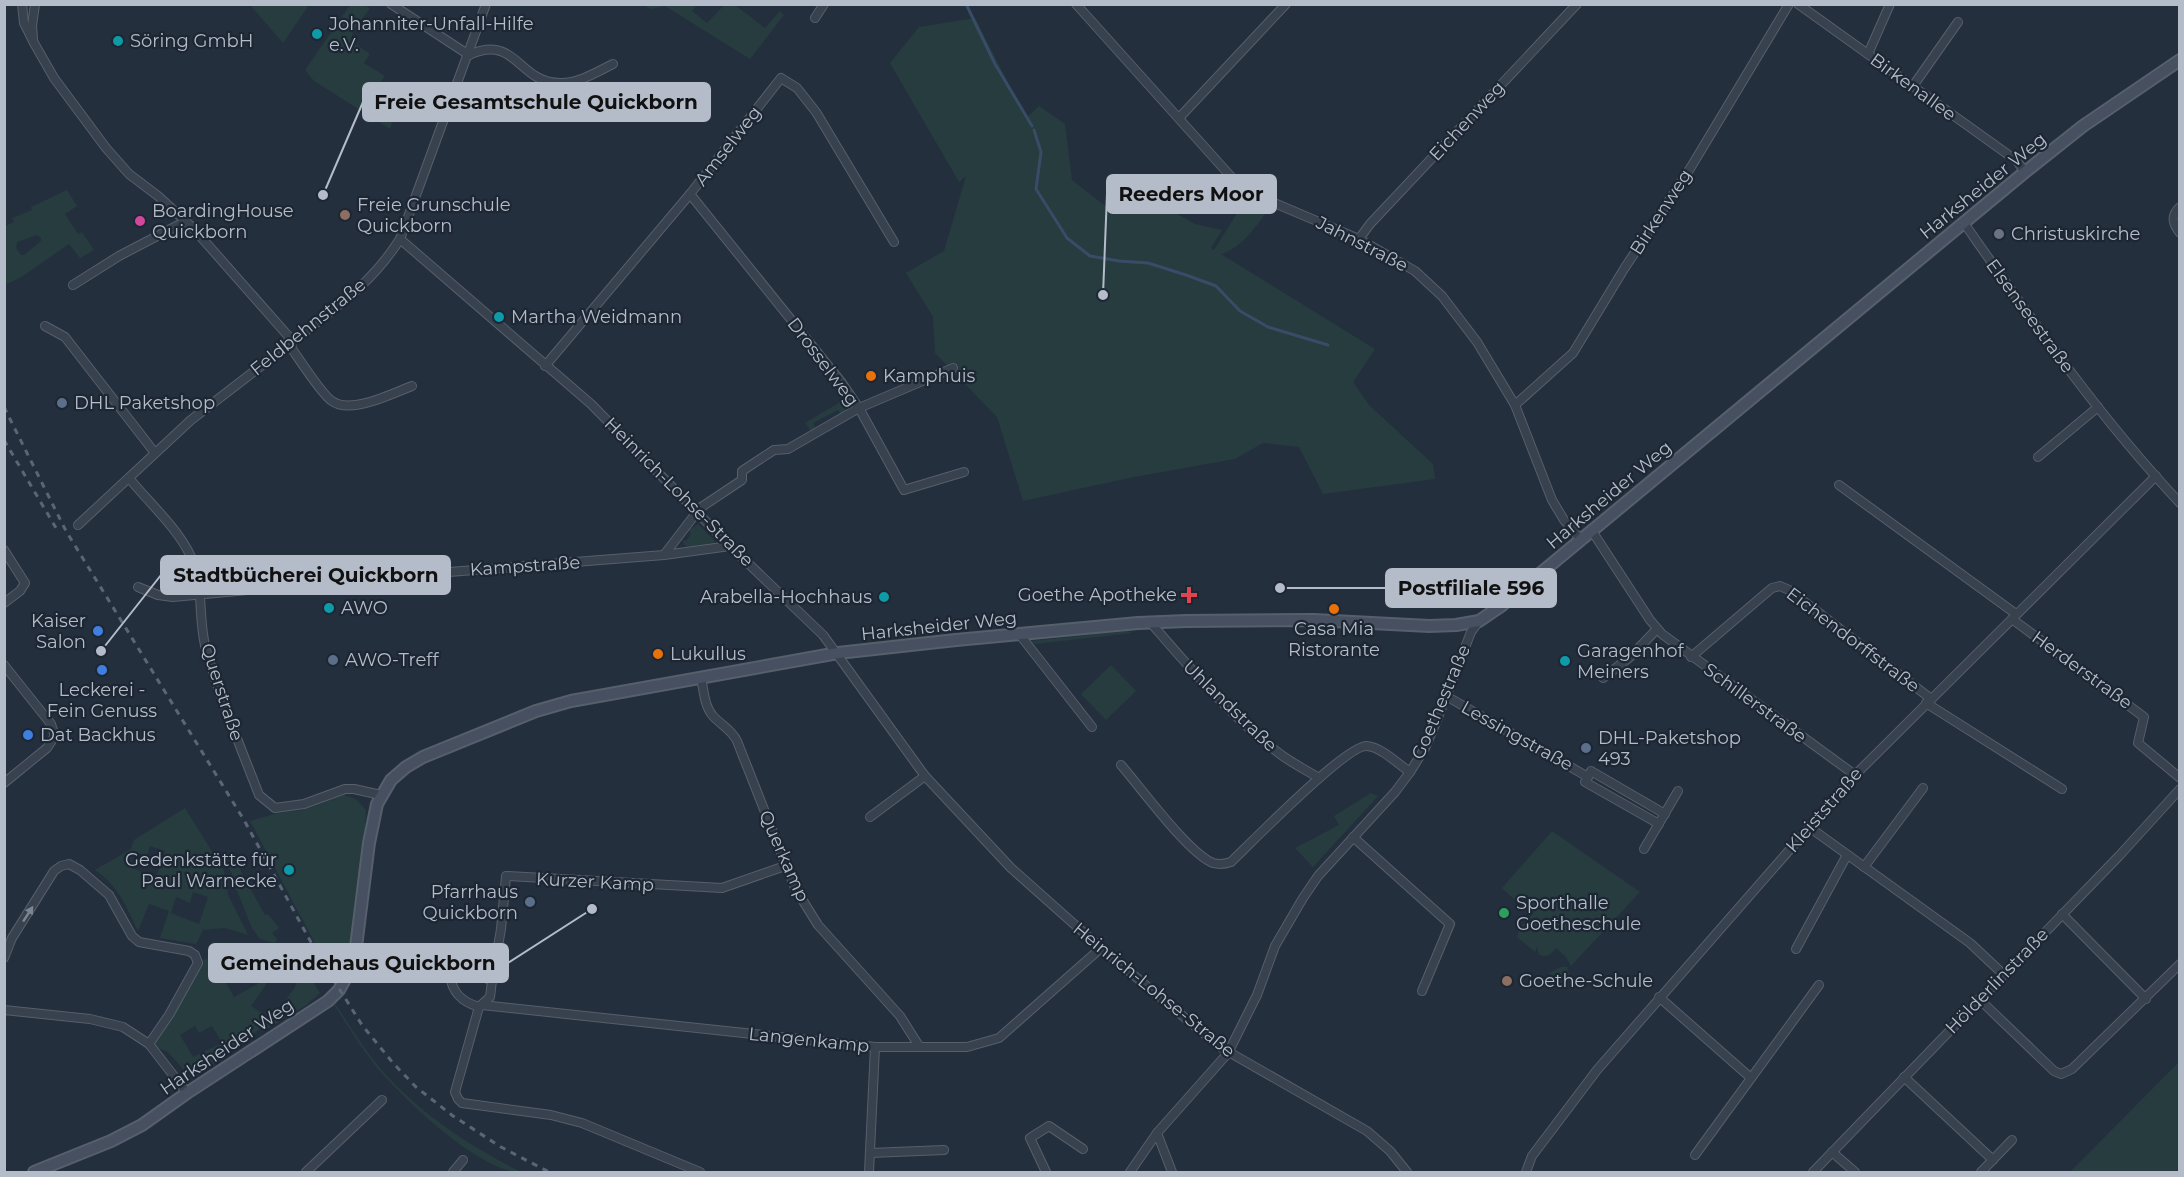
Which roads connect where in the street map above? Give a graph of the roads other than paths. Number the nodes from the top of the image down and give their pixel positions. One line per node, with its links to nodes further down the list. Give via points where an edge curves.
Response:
1 (22, 4): 14 (street, via 24,23)
2 (35, 4): 14 (street)
3 (391, 4): 16 (street)
4 (486, 4): 16 (street, Feldbehnstraße)
5 (825, 4): 12 (street)
6 (1076, 4): 20 (street, Jahnstraße)
7 (1286, 4): 20 (street)
8 (1577, 4): 28 (street, Eichenweg)
9 (1789, 4): 36 (street, Birkenweg, via 1573,352)
10 (1798, 4): 15 (street, Birkenallee)
11 (1890, 4): 15 (street)
12 (815, 18)
13 (1958, 22): 19 (street)
14 (34, 43): 24 (street, via 77,112 119,164)
15 (1868, 54): 19 (street, Birkenallee)
16 (469, 55): 18 (street, via 483,48 496,48 533,75 558,84 588,77); 27 (street, Feldbehnstraße)
17 (2180, 60): 21 (main road, Harksheider Weg)
18 (613, 64)
19 (1912, 86): 21 (street, Birkenallee, via 2017,161)
20 (1179, 118): 28 (street, Jahnstraße, via 1234,180 1258,196)
21 (2025, 172): 25 (main road, Harksheider Weg)
22 (690, 194): 29 (street, Amselweg, via 781,78 797,88 816,112); 33 (street, Amselweg); 38 (street, Drosselweg)
23 (2180, 207): 26 (street, via 2173,217)
24 (186, 221): 30 (street); 32 (street)
25 (1964, 223): 37 (street, Elsenseestraße, via 2046,342); 48 (main road, Harksheider Weg)
26 (2180, 233)
27 (400, 239): 32 (street, Feldbehnstraße, via 386,261 356,292 298,337); 33 (street, Heinrich-Lohse-Straße)
28 (1359, 239): 36 (street, Jahnstraße, via 1415,271 1442,296 1477,342)
29 (894, 242)
30 (73, 285)
31 (45, 326): 39 (street, via 65,337)
32 (290, 338): 35 (street, via 292,349 331,401 346,406 366,403); 39 (street, Feldbehnstraße, via 283,349 213,402)
33 (545, 366): 46 (street, Heinrich-Lohse-Straße, via 591,405)
34 (953, 368): 38 (street)
35 (412, 386)
36 (1515, 405): 49 (street, Jahnstraße, via 1552,500)
37 (2097, 407): 40 (street); 42 (street, Elsenseestraße)
38 (859, 408): 41 (street, Drosselweg, via 904,490); 46 (street, via 788,449 766,455 742,471 742,480)
39 (155, 453): 43 (street, Feldbehnstraße)
40 (2038, 457)
41 (964, 472)
42 (2156, 476): 45 (street, Elsenseestraße); 56 (street, Kleiststraße)
43 (129, 478): 47 (street, Feldbehnstraße); 54 (street, Querstraße, via 185,547 196,570)
44 (1839, 485): 56 (street, Herderstraße)
45 (2180, 502)
46 (698, 512): 50 (street, Heinrich-Lohse-Straße); 52 (street)
47 (78, 525)
48 (1592, 531): 49 (main road, Harksheider Weg); 59 (street, Schillerstraße)
49 (1581, 540): 57 (main road, Harksheider Weg)
50 (730, 546): 52 (street, Kampstraße); 61 (street, Heinrich-Lohse-Straße)
51 (4, 550): 55 (street, via 25,583)
52 (664, 555): 54 (street, Kampstraße)
53 (138, 587): 54 (street, Kampstraße, via 165,596)
54 (200, 593): 81 (street, Querstraße, via 206,651 259,795 275,808 304,804 345,789)
55 (4, 603)
56 (2014, 617): 67 (street, Kleiststraße); 75 (street, Herderstraße, via 2144,717 2138,742)
57 (1479, 621): 58 (main road, Harksheider Weg, via 1429,626 1314,620); 66 (street, Goethestraße, via 1470,632)
58 (1150, 622): 60 (main road, Harksheider Weg); 74 (street, Uhlandstraße, via 1249,727 1281,754)
59 (1657, 630): 62 (street, Schillerstraße); 65 (street)
60 (1020, 635): 61 (main road, Harksheider Weg); 68 (street)
61 (838, 653): 64 (main road, Harksheider Weg); 72 (street, Heinrich-Lohse-Straße)
62 (1691, 657): 67 (street, Eichendorffstraße, via 1772,588 1780,586); 71 (street, Schillerstraße)
63 (4, 665): 76 (street, via 51,724 55,736 47,748)
64 (701, 678): 81 (main road, Harksheider Weg, via 536,711 423,757 391,780); 89 (street, Querkamp, via 712,715 737,741)
65 (1603, 678)
66 (1446, 696): 70 (street, Goethestraße, via 1425,748); 73 (street, Lessingstraße)
67 (1928, 700): 71 (street, Kleiststraße); 78 (street, Eichendorffstraße)
68 (1092, 727)
69 (1121, 765): 74 (street, via 1182,837 1202,856 1222,865 1231,862)
70 (1410, 772): 74 (street, via 1365,746 1354,749); 86 (street, Goethestraße)
71 (1855, 775): 85 (street, Kleiststraße)
72 (925, 776): 83 (street); 92 (street, Heinrich-Lohse-Straße, via 1011,868)
73 (1588, 777): 82 (street, Lessingstraße, via 1591,771); 84 (street, Lessingstraße, via 1585,782)
74 (1320, 778)
75 (2180, 778)
76 (4, 783)
77 (1923, 788): 90 (street)
78 (2062, 789)
79 (2180, 789): 91 (street, Hölderlinstraße)
80 (1678, 790): 82 (street)
81 (381, 795): 95 (main road, Harksheider Weg, via 369,843)
82 (1665, 814): 84 (street)
83 (870, 817)
84 (1659, 824): 87 (street)
85 (1809, 827): 88 (street); 102 (street, Kleiststraße)
86 (1353, 837): 101 (street, via 1450,924); 110 (street, Goethestraße, via 1318,876 1288,923)
87 (1644, 849)
88 (1848, 855): 90 (street); 93 (street)
89 (785, 866): 99 (street, Kurzer Kamp, via 722,888 506,876); 108 (street, Querkamp, via 819,925 900,1016)
90 (1864, 867): 97 (street, via 1970,943)
91 (2062, 914): 97 (street, Hölderlinstraße); 104 (street)
92 (1101, 948): 108 (street, Langenkamp, via 999,1038 968,1047); 110 (street, Heinrich-Lohse-Straße)
93 (1796, 949)
94 (4, 958): 107 (street, one-way to 107, via 12,938 54,871 69,864 80,870 112,899 139,942 195,955 198,963)
95 (354, 963): 98 (street); 113 (main road, Harksheider Weg, via 328,1001)
96 (2180, 964): 104 (street)
97 (2003, 974): 103 (street, Hölderlinstraße)
98 (450, 975): 99 (street, via 472,974); 105 (street, Langenkamp, via 452,988 459,997)
99 (492, 981): 105 (street, via 490,997)
100 (1819, 985): 112 (street)
101 (1422, 991)
102 (1659, 997): 112 (street); 133 (street, Kleiststraße, via 1580,1092 1532,1156)
103 (1979, 999): 104 (street, via 2061,1074 2072,1069); 111 (street, Hölderlinstraße)
104 (2146, 999)
105 (481, 1006): 109 (street, Langenkamp); 127 (street, via 455,1092 462,1103 582,1123)
106 (4, 1010): 107 (street, via 123,1026)
107 (149, 1044): 113 (street)
108 (920, 1046): 109 (street, Langenkamp)
109 (875, 1047): 120 (street)
110 (1228, 1053): 115 (street, Goethestraße); 132 (street, Heinrich-Lohse-Straße, via 1367,1131)
111 (1904, 1077): 119 (street, Hölderlinstraße); 123 (street)
112 (1751, 1078): 121 (street)
113 (187, 1092): 124 (main road, Harksheider Weg, via 142,1125)
114 (382, 1100): 125 (street)
115 (1157, 1133): 130 (street, Goethestraße); 131 (street)
116 (2012, 1140): 123 (street)
117 (1083, 1149): 129 (street, via 1049,1126 1030,1138)
118 (944, 1150): 120 (street)
119 (1832, 1152): 134 (street, Hölderlinstraße); 135 (street)
120 (870, 1153): 128 (street)
121 (1695, 1155)
122 (463, 1160): 126 (street)
123 (1993, 1160): 136 (street)
124 (40, 1171)
125 (306, 1173)
126 (453, 1173)
127 (700, 1173)
128 (868, 1173)
129 (1046, 1173)
130 (1130, 1173)
131 (1172, 1173)
132 (1407, 1173)
133 (1526, 1173)
134 (1813, 1173)
135 (1856, 1173)
136 (1981, 1173)

